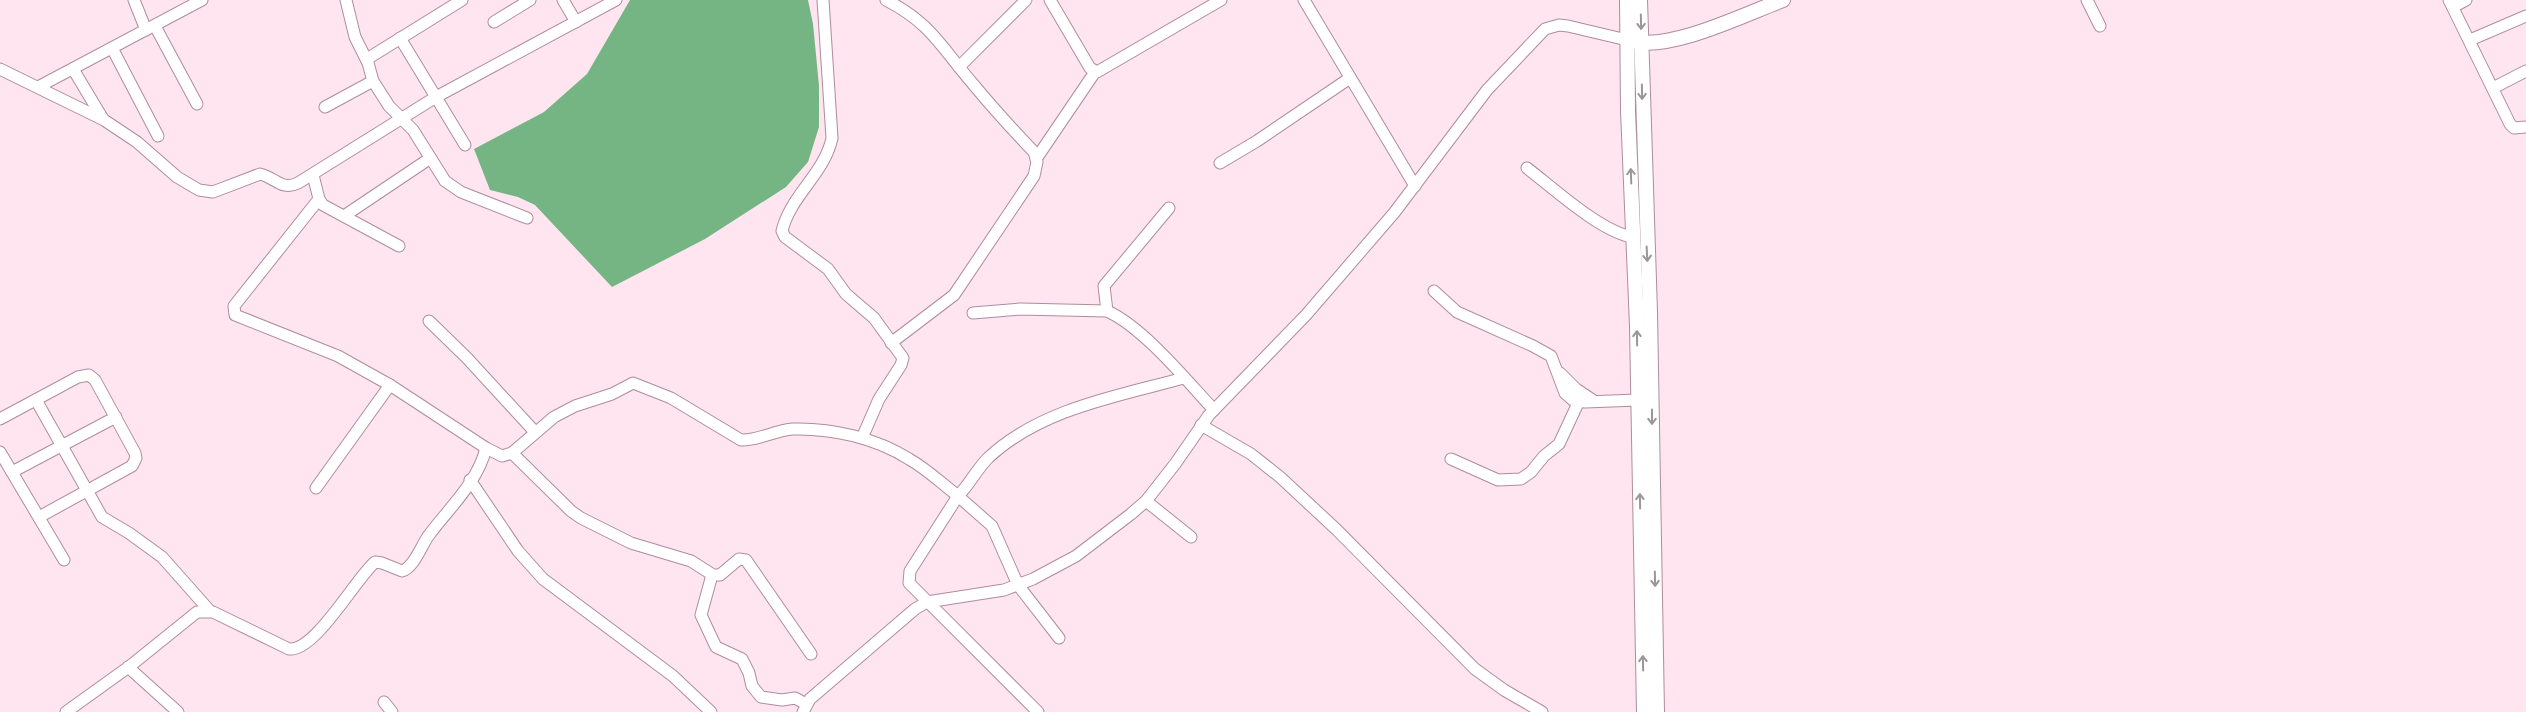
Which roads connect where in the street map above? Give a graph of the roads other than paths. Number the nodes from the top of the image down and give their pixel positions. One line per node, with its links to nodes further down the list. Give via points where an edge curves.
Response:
1 (134, 0): 24 (street)
2 (202, 0): 24 (street)
3 (346, 0): 30 (street, via 355,37)
4 (462, 0): 25 (street)
5 (530, 0): 21 (street)
6 (563, 0): 22 (street)
7 (616, 0): 22 (street)
8 (823, 0): 64 (street, via 832,138 825,158 794,205 782,231 785,237 828,269 846,294 874,318)
9 (886, 0): 31 (street, via 916,18 937,38)
10 (1026, 0): 31 (street)
11 (1050, 0): 35 (street)
12 (1221, 0): 35 (street)
13 (1304, 0): 36 (street)
14 (1627, 0): 26 (street)
15 (1640, 0): 28 (street, one-way to 28)
16 (1783, 0): 28 (street, via 1675,39)
17 (2087, 0): 23 (street)
18 (2466, 0): 19 (street)
19 (2451, 4): 27 (street)
20 (2526, 16): 27 (street)
21 (494, 22)
22 (576, 22): 40 (street)
23 (2100, 26)
24 (151, 28): 29 (street); 41 (street)
25 (400, 38): 30 (street); 40 (street)
26 (1627, 40): 28 (street); 53 (street, via 1568,26 1545,29 1487,90); 58 (street, one-way to 26)
27 (2470, 40): 39 (street)
28 (1641, 43): 108 (street, one-way to 108)
29 (112, 48): 33 (street); 46 (street)
30 (367, 59): 37 (street)
31 (958, 67): 49 (street, via 1034,152)
32 (0, 69): 38 (street)
33 (73, 69): 38 (street); 44 (street)
34 (2526, 71): 39 (street)
35 (1095, 72): 49 (street)
36 (1350, 78): 50 (street); 53 (street)
37 (373, 81): 42 (street); 43 (street, via 389,106)
38 (38, 87): 44 (street)
39 (2493, 88): 45 (street, via 2510,124 2514,128)
40 (436, 97): 43 (street); 47 (street)
41 (197, 104)
42 (325, 107)
43 (403, 117): 48 (street); 52 (street)
44 (104, 120): 52 (street, via 137,142 185,183 206,192 260,174 289,187)
45 (2526, 127)
46 (158, 136)
47 (465, 145)
48 (429, 159): 56 (street); 57 (street, via 453,188)
49 (1036, 160): 64 (street, via 1034,176 954,295)
50 (1220, 163)
51 (1527, 168): 58 (street, via 1605,226 1621,235)
52 (313, 175): 54 (street)
53 (1415, 186): 72 (street, via 1306,315)
54 (319, 199): 56 (street, via 326,207); 67 (street, via 233,311 241,319 316,345)
55 (1169, 208): 61 (street, via 1104,286)
56 (344, 216): 59 (street)
57 (527, 218)
58 (1633, 237): 69 (street, one-way to 58)
59 (399, 246)
60 (1434, 292): 65 (street, via 1457,312 1543,351 1550,356)
61 (1107, 311): 62 (street, via 1020,309); 66 (street, via 1147,341)
62 (973, 313)
63 (429, 321): 76 (street)
64 (891, 342): 77 (street, via 903,362 879,399)
65 (1556, 368): 70 (street, via 1565,393); 71 (street, via 1569,383)
66 (1184, 378): 72 (street); 87 (street, via 1106,399 1049,419 988,458)
67 (390, 385): 79 (street); 85 (street)
68 (36, 400): 73 (street, via 78,377 89,375); 74 (street); 78 (street)
69 (1638, 400): 71 (street); 107 (street, one-way to 69)
70 (1579, 401): 71 (street); 82 (street, via 1559,444 1521,479 1498,480)
71 (1596, 402)
72 (1214, 410): 75 (street)
73 (116, 418): 78 (street); 86 (street, via 135,454 135,462)
74 (0, 419)
75 (1201, 425): 88 (street); 106 (street, via 1251,454 1280,477 1475,669)
76 (535, 432): 77 (street, via 567,410 633,383 671,398 741,440 799,429); 81 (street)
77 (862, 438): 87 (street, via 908,458)
78 (62, 445): 83 (street); 86 (street)
79 (486, 448): 81 (street, via 502,456); 84 (street)
80 (0, 452): 83 (street)
81 (512, 453): 92 (street, via 581,518 631,543 691,561)
82 (1451, 458)
83 (12, 472): 89 (street)
84 (470, 480): 95 (street, via 408,568 402,571 375,562 328,620 300,648 289,649); 104 (street, via 518,551 543,579 673,676)
85 (316, 488)
86 (86, 490): 89 (street); 95 (street, via 102,517 162,557)
87 (958, 496): 93 (street, via 992,526); 94 (street, via 909,574 911,587)
88 (1146, 501): 90 (street); 93 (street, via 1076,556)
89 (39, 518): 91 (street)
90 (1191, 537)
91 (64, 560)
92 (712, 575): 97 (street, via 720,574 739,559 746,560); 100 (street, via 701,615 716,647 742,659 752,686 761,697 795,698)
93 (1018, 585): 94 (street); 96 (street)
94 (927, 602): 100 (street, via 915,609); 105 (street)
95 (208, 610): 98 (street, via 197,612)
96 (1059, 638)
97 (811, 654)
98 (128, 667): 101 (street); 102 (street)
99 (384, 702): 103 (street)
100 (804, 708)
101 (66, 712)
102 (178, 712)
103 (392, 712)
104 (710, 712)
105 (1038, 712)
106 (1542, 712)
107 (1644, 712)
108 (1657, 712)

